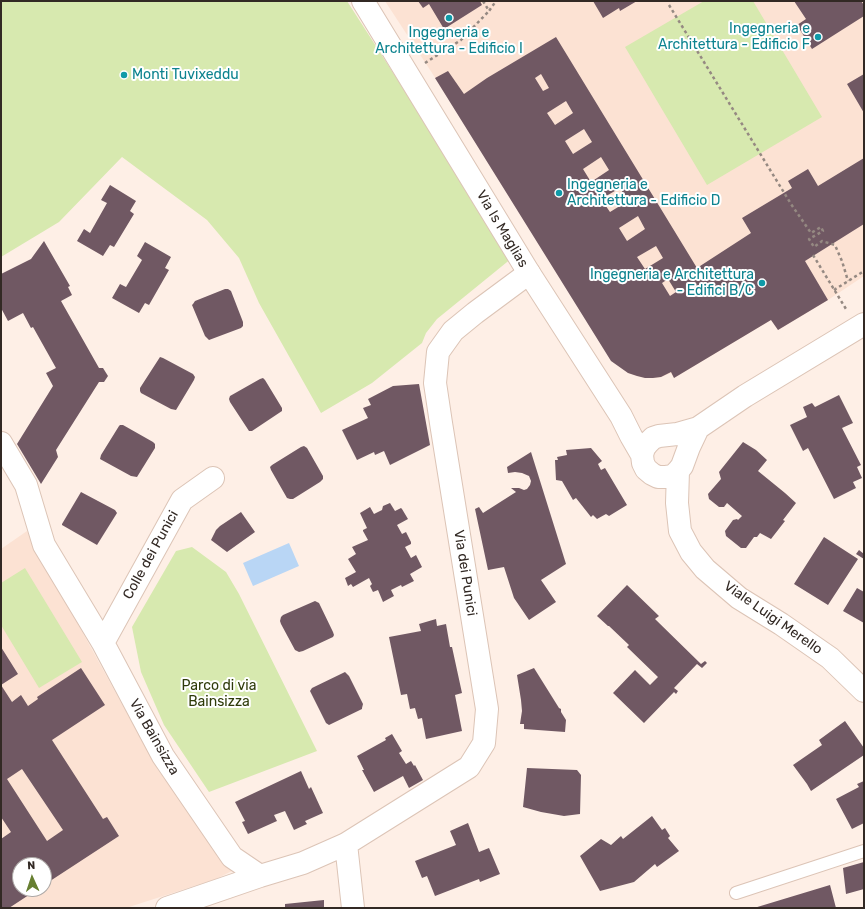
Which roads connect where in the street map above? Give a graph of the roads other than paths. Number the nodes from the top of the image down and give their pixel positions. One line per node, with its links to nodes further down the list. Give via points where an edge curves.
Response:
1 (363, 1): 2 (street, Via Is Maglias)
2 (528, 273): 4 (street, Via Is Maglias); 14 (street, Via dei Punici, via 453,330 438,352 435,383 487,709 484,743 468,767)
3 (861, 326): 5 (street)
4 (621, 416): 6 (street, via 634,426); 8 (street, Via Is Maglias)
5 (698, 428): 6 (street); 9 (street)
6 (662, 436): 8 (street, via 652,438 644,448); 9 (street, via 672,437 681,445 684,452)
7 (1, 444): 12 (street, Via Bainsizza, via 26,485 44,545)
8 (647, 465): 9 (street, via 658,477 672,476); 11 (street, Via Is Maglias)
9 (681, 465): 11 (street, Viale Luigi Merello, via 677,503)
10 (213, 478): 12 (street, Colle dei Punici, via 182,500)
11 (680, 531): 13 (street, Viale Luigi Merello, via 704,569 739,598 830,658)
12 (103, 643): 16 (street, Via Bainsizza, via 162,756 232,856)
13 (864, 691)
14 (346, 844): 16 (street, via 303,863); 19 (street)
15 (864, 851): 17 (lane)
16 (260, 876): 18 (street)
17 (736, 893)
18 (167, 908)
19 (352, 908)

